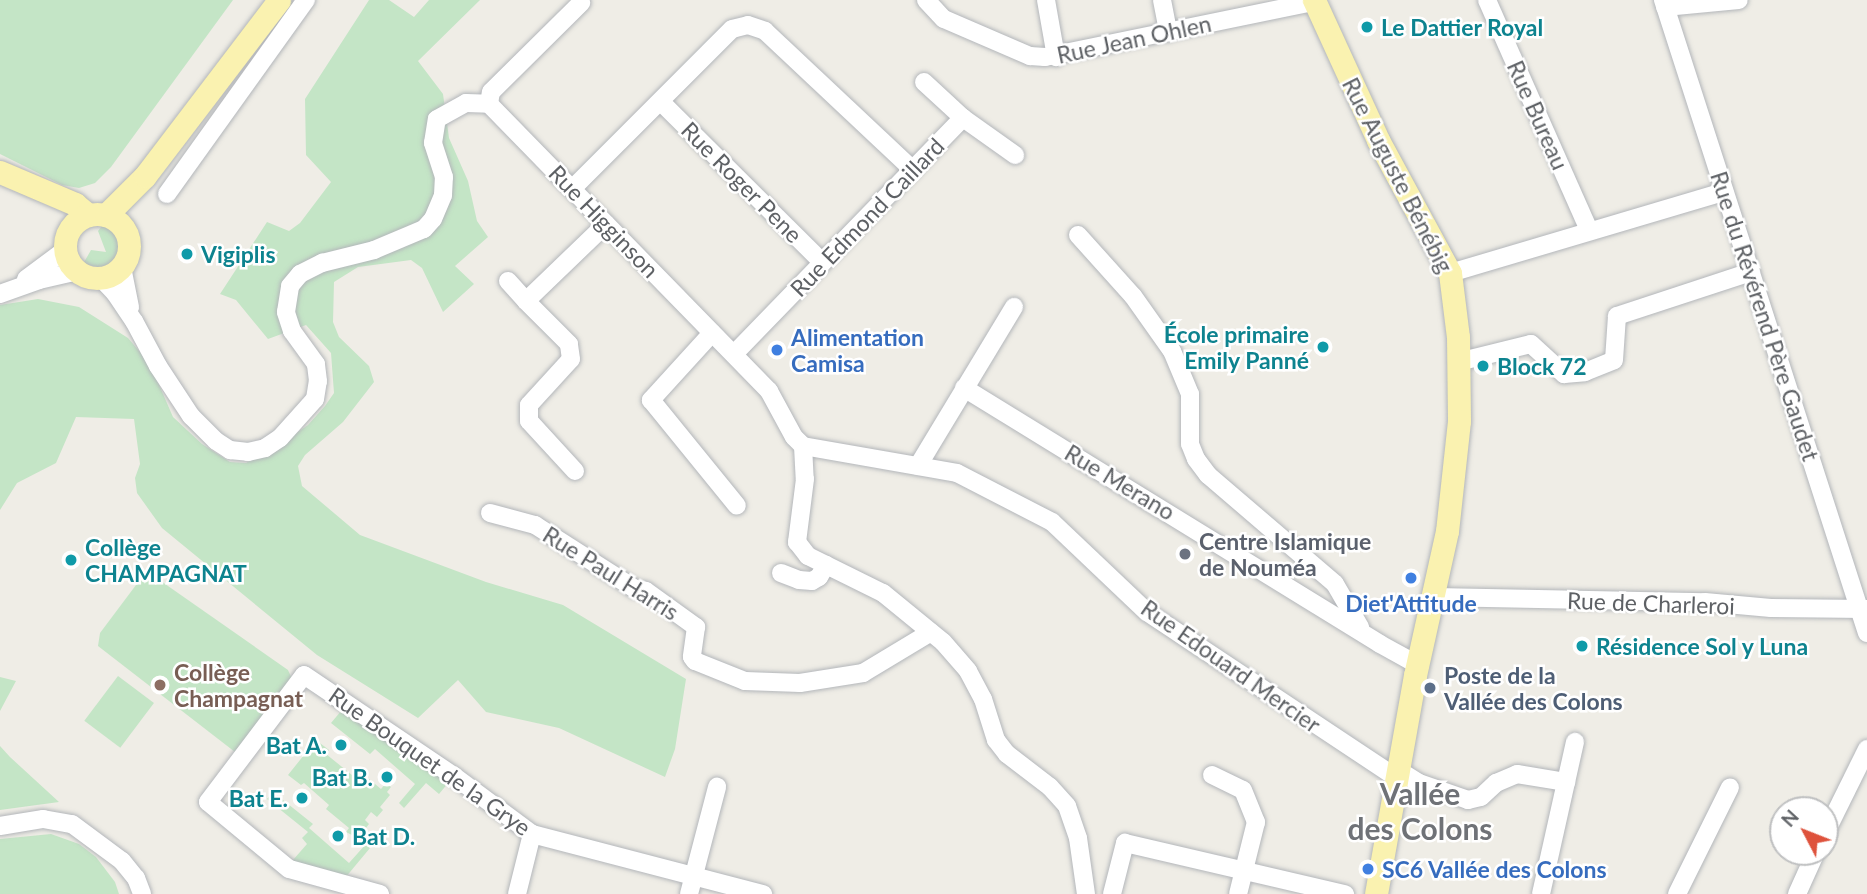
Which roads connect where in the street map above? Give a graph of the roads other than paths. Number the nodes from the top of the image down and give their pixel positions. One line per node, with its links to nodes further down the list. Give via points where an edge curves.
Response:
1 (279, 0): 12 (main road)
2 (306, 0): 12 (street)
3 (926, 0): 13 (street, Rue Jean Ohlen, via 944,19 1030,56)
4 (1046, 0): 13 (street)
5 (1162, 0): 11 (street)
6 (1487, 0): 28 (street, Rue Bureau)
7 (1739, 0): 10 (street)
8 (1314, 1): 11 (street, Rue Jean Ohlen); 33 (main road, Rue Auguste Bénébig, via 1371,128)
9 (581, 2): 16 (street, via 491,92)
10 (1665, 2): 23 (street, Rue du Révérend Père Gaudet)
11 (1168, 33): 13 (street, Rue Jean Ohlen)
12 (260, 45): 21 (main road); 24 (street)
13 (1056, 57)
14 (924, 82): 17 (street, Rue Edmond Caillard)
15 (661, 102): 19 (street, via 732,29 748,25 765,32); 22 (street); 30 (street, Rue Roger Pene)
16 (489, 104): 22 (street, Rue Higginson); 40 (street, via 466,103 437,120 433,143 444,177 443,195 424,229 374,250 322,263 300,274 290,286 286,312 292,331 316,364 318,381 315,399 265,448 230,450 216,441 191,416)
17 (962, 118): 18 (street); 19 (street, Rue Edmond Caillard)
18 (1016, 155)
19 (913, 170): 30 (street, Rue Edmond Caillard)
20 (0, 172): 26 (main road, via 75,204)
21 (145, 176): 26 (main road); 27 (main road)
22 (572, 188): 25 (street, Rue Higginson)
23 (1724, 192): 28 (street); 34 (street, Rue du Révérend Père Gaudet)
24 (167, 194)
25 (606, 223): 38 (street); 41 (street, Rue Higginson)
26 (82, 227): 27 (main road); 32 (main road); 37 (street, via 32,275)
27 (125, 229): 31 (main road, via 129,248)
28 (1588, 230): 33 (street)
29 (1078, 235): 54 (street, via 1133,296 1172,351 1190,394 1190,444 1196,460 1335,584)
30 (822, 262): 42 (street, Rue Edmond Caillard)
31 (121, 267): 35 (main road); 40 (street)
32 (77, 271): 35 (main road); 37 (street)
33 (1450, 272): 43 (main road, Rue Auguste Bénébig)
34 (1751, 272): 43 (street, via 1617,316 1614,360 1585,372 1564,374 1531,344); 53 (street, Rue du Révérend Père Gaudet)
35 (101, 278): 40 (street)
36 (508, 281): 38 (street)
37 (0, 294)
38 (526, 301): 47 (street, via 569,344 571,359 529,405 529,421)
39 (1014, 307): 44 (street)
40 (134, 320)
41 (712, 333): 42 (street, Rue Higginson); 48 (street, via 651,400)
42 (734, 354): 45 (street, Rue Higginson, via 769,391)
43 (1458, 362): 52 (main road, Rue Auguste Bénébig, via 1454,478)
44 (964, 388): 46 (street); 54 (street, Rue Merano)
45 (803, 446): 46 (street, Rue Edouard Mercier); 50 (street, via 805,479 797,542 808,556)
46 (918, 467): 60 (street, Rue Edouard Mercier, via 957,473 1052,522 1147,612)
47 (575, 471)
48 (737, 506)
49 (490, 513): 55 (street, Rue Paul Harris, via 534,525 635,589 646,591 696,626 695,661 745,681 800,683 863,673)
50 (826, 565): 51 (street, via 812,581); 55 (street, via 883,593)
51 (781, 573)
52 (1435, 597): 53 (street, Rue de Charleroi); 57 (main road, Rue Auguste Bénébig)
53 (1864, 609): 56 (street, Rue du Révérend Père Gaudet)
54 (1362, 630): 57 (street, Rue Merano)
55 (931, 632): 76 (street, via 968,671 984,699 996,740 1067,806 1078,838)
56 (1867, 633)
57 (1419, 662): 60 (main road, Rue Auguste Bénébig)
58 (1575, 742): 62 (street)
59 (1867, 748): 65 (street)
60 (1397, 774): 62 (street, Rue Edouard Mercier, via 1468,800 1517,774); 80 (main road, Rue Auguste Bénébig)
61 (1212, 775): 69 (street, via 1243,790 1252,807 1256,822)
62 (1566, 782): 81 (street)
63 (717, 787): 70 (street)
64 (1730, 787): 82 (street)
65 (1839, 805)
66 (0, 826): 71 (street, via 43,819 72,824 122,861)
67 (532, 834): 70 (street, Rue Bouquet de la Grye); 72 (street, Rue Bouquet de la Grye, via 303,675 208,802 289,869); 73 (street)
68 (1810, 866): 83 (street)
69 (1243, 871): 77 (street, via 1125,843); 78 (street); 79 (street)
70 (694, 876): 74 (street); 75 (street, Rue Bouquet de la Grye)
71 (142, 894)
72 (380, 894)
73 (517, 894)
74 (689, 894)
75 (763, 894)
76 (1086, 894)
77 (1112, 894)
78 (1238, 894)
79 (1345, 894)
80 (1376, 894)
81 (1541, 894)
82 (1677, 894)
83 (1797, 894)

